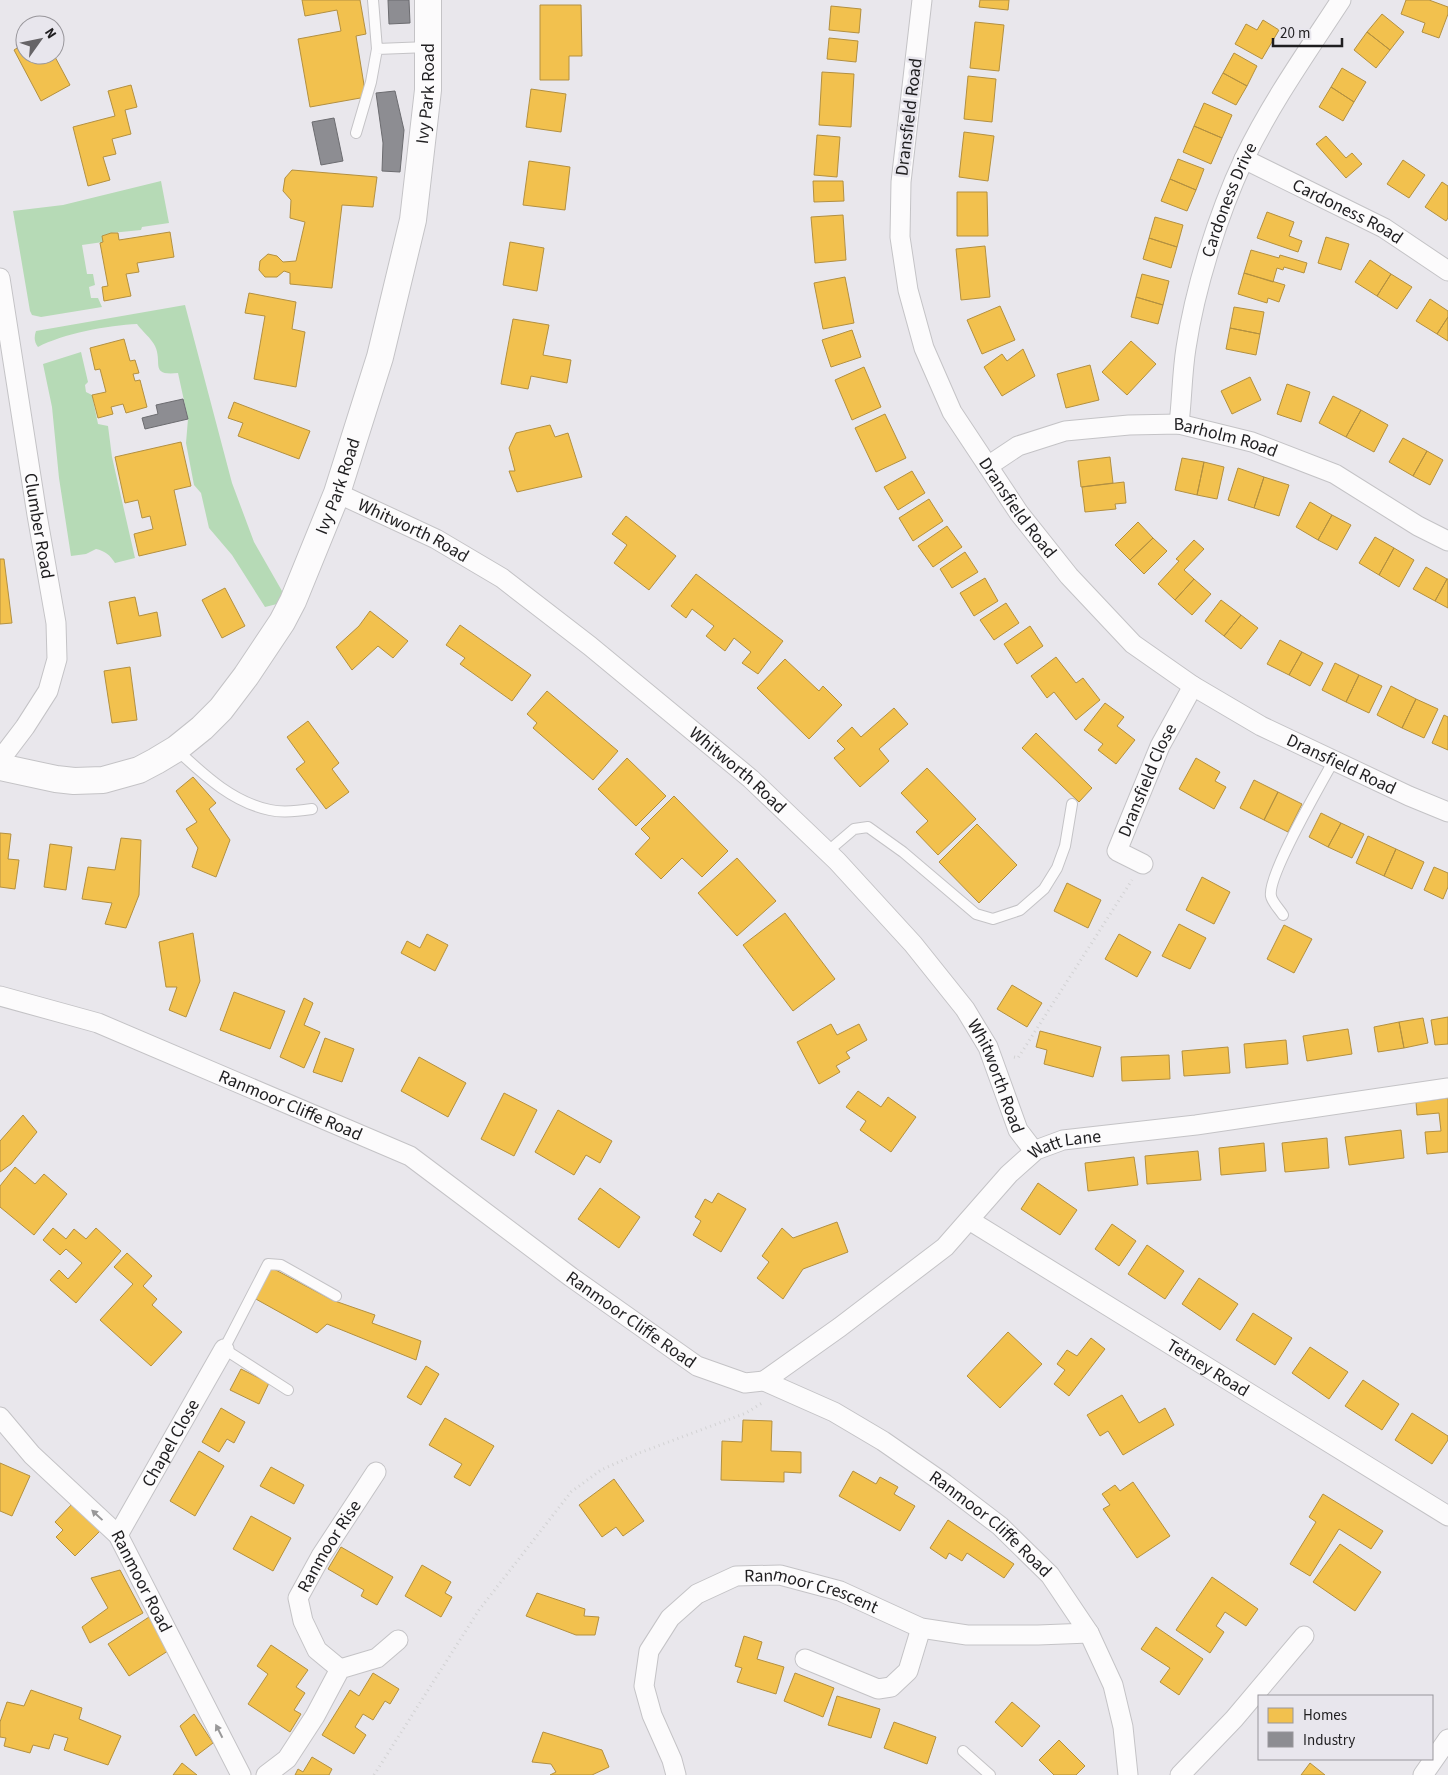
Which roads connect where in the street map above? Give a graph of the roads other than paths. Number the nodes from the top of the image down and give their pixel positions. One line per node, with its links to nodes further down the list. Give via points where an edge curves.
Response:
1 (373, 0): 6 (lane)
2 (428, 0): 5 (street, Ivy Park Road)
3 (922, 0): 12 (street, Dransfield Road, via 901,182 900,237 908,290 924,348 952,412)
4 (1341, 0): 8 (street, Cardoness Drive, via 1292,74)
5 (428, 47): 6 (lane); 13 (street, Ivy Park Road, via 428,90 413,220 380,357)
6 (377, 49): 7 (lane)
7 (356, 133)
8 (1244, 159): 9 (street, Cardoness Road, via 1384,228); 11 (street, Cardoness Drive, via 1201,278 1186,348)
9 (1448, 271)
10 (0, 278): 17 (street, Clumber Road, via 56,623 56,659 48,691)
11 (1179, 424): 12 (street, Barholm Road, via 1066,431 1018,446); 14 (street, Barholm Road, via 1252,442 1335,474)
12 (988, 466): 15 (street, Dransfield Road, via 1019,513 1069,576 1133,644)
13 (337, 493): 16 (street, Ivy Park Road, via 293,601 268,645 221,709); 23 (street, Whitworth Road, via 436,539 502,578 751,779)
14 (1448, 541)
15 (1193, 686): 18 (street, Dransfield Road, via 1261,726); 24 (street, Dransfield Close, via 1160,746 1117,850)
16 (176, 749): 19 (street, Ivy Park Road, via 139,770 103,780 56,779); 21 (lane, via 210,780 238,798 271,811)
17 (0, 760)
18 (1334, 760): 22 (street, Dransfield Road); 25 (lane, via 1272,882 1271,896)
19 (0, 767)
20 (1072, 804): 23 (lane, via 1065,846 1044,890 1020,910 993,919 976,914 868,827 854,829)
21 (312, 810)
22 (1448, 812)
23 (828, 852): 28 (street, Whitworth Road, via 913,944 966,1009 988,1047 1018,1130)
24 (1143, 864)
25 (1283, 915)
26 (0, 996): 32 (street, Ranmoor Cliffe Road, via 98,1023 410,1156 696,1366 745,1383)
27 (1448, 1088): 28 (street, Watt Lane, via 1196,1126 1063,1140)
28 (1034, 1151): 29 (street, Watt Lane)
29 (969, 1220): 32 (street, Watt Lane, via 945,1247); 36 (street, Tetney Road)
30 (336, 1296): 31 (lane, via 281,1264 268,1264)
31 (224, 1349): 33 (lane); 37 (street, Chapel Close)
32 (764, 1381): 39 (street, Ranmoor Cliffe Road, via 834,1412 882,1441 1000,1526 1050,1575)
33 (288, 1390)
34 (0, 1417): 37 (street, Ranmoor Road, one-way to 34, via 32,1455)
35 (376, 1472): 43 (street, Ranmoor Rise, via 321,1556 298,1598 303,1621 316,1650)
36 (1448, 1516)
37 (118, 1535): 46 (street, Ranmoor Road, one-way to 37)
38 (922, 1628): 39 (street, Ranmoor Crescent, via 967,1635); 42 (street, via 908,1671 891,1687 878,1688); 48 (street, Ranmoor Crescent, via 840,1591 780,1574 736,1576 697,1594 670,1618 649,1651 644,1686)
39 (1089, 1633): 50 (street, Ranmoor Cliffe Road, via 1112,1685 1123,1727)
40 (1304, 1636): 51 (street, via 1234,1719)
41 (398, 1640): 43 (street, via 377,1658)
42 (805, 1659)
43 (340, 1669): 47 (street, via 315,1716 286,1759)
44 (1448, 1739): 52 (street)
45 (963, 1751): 49 (lane)
46 (241, 1775)
47 (266, 1775)
48 (676, 1775)
49 (990, 1775)
50 (1128, 1775)
51 (1180, 1775)
52 (1423, 1775)

